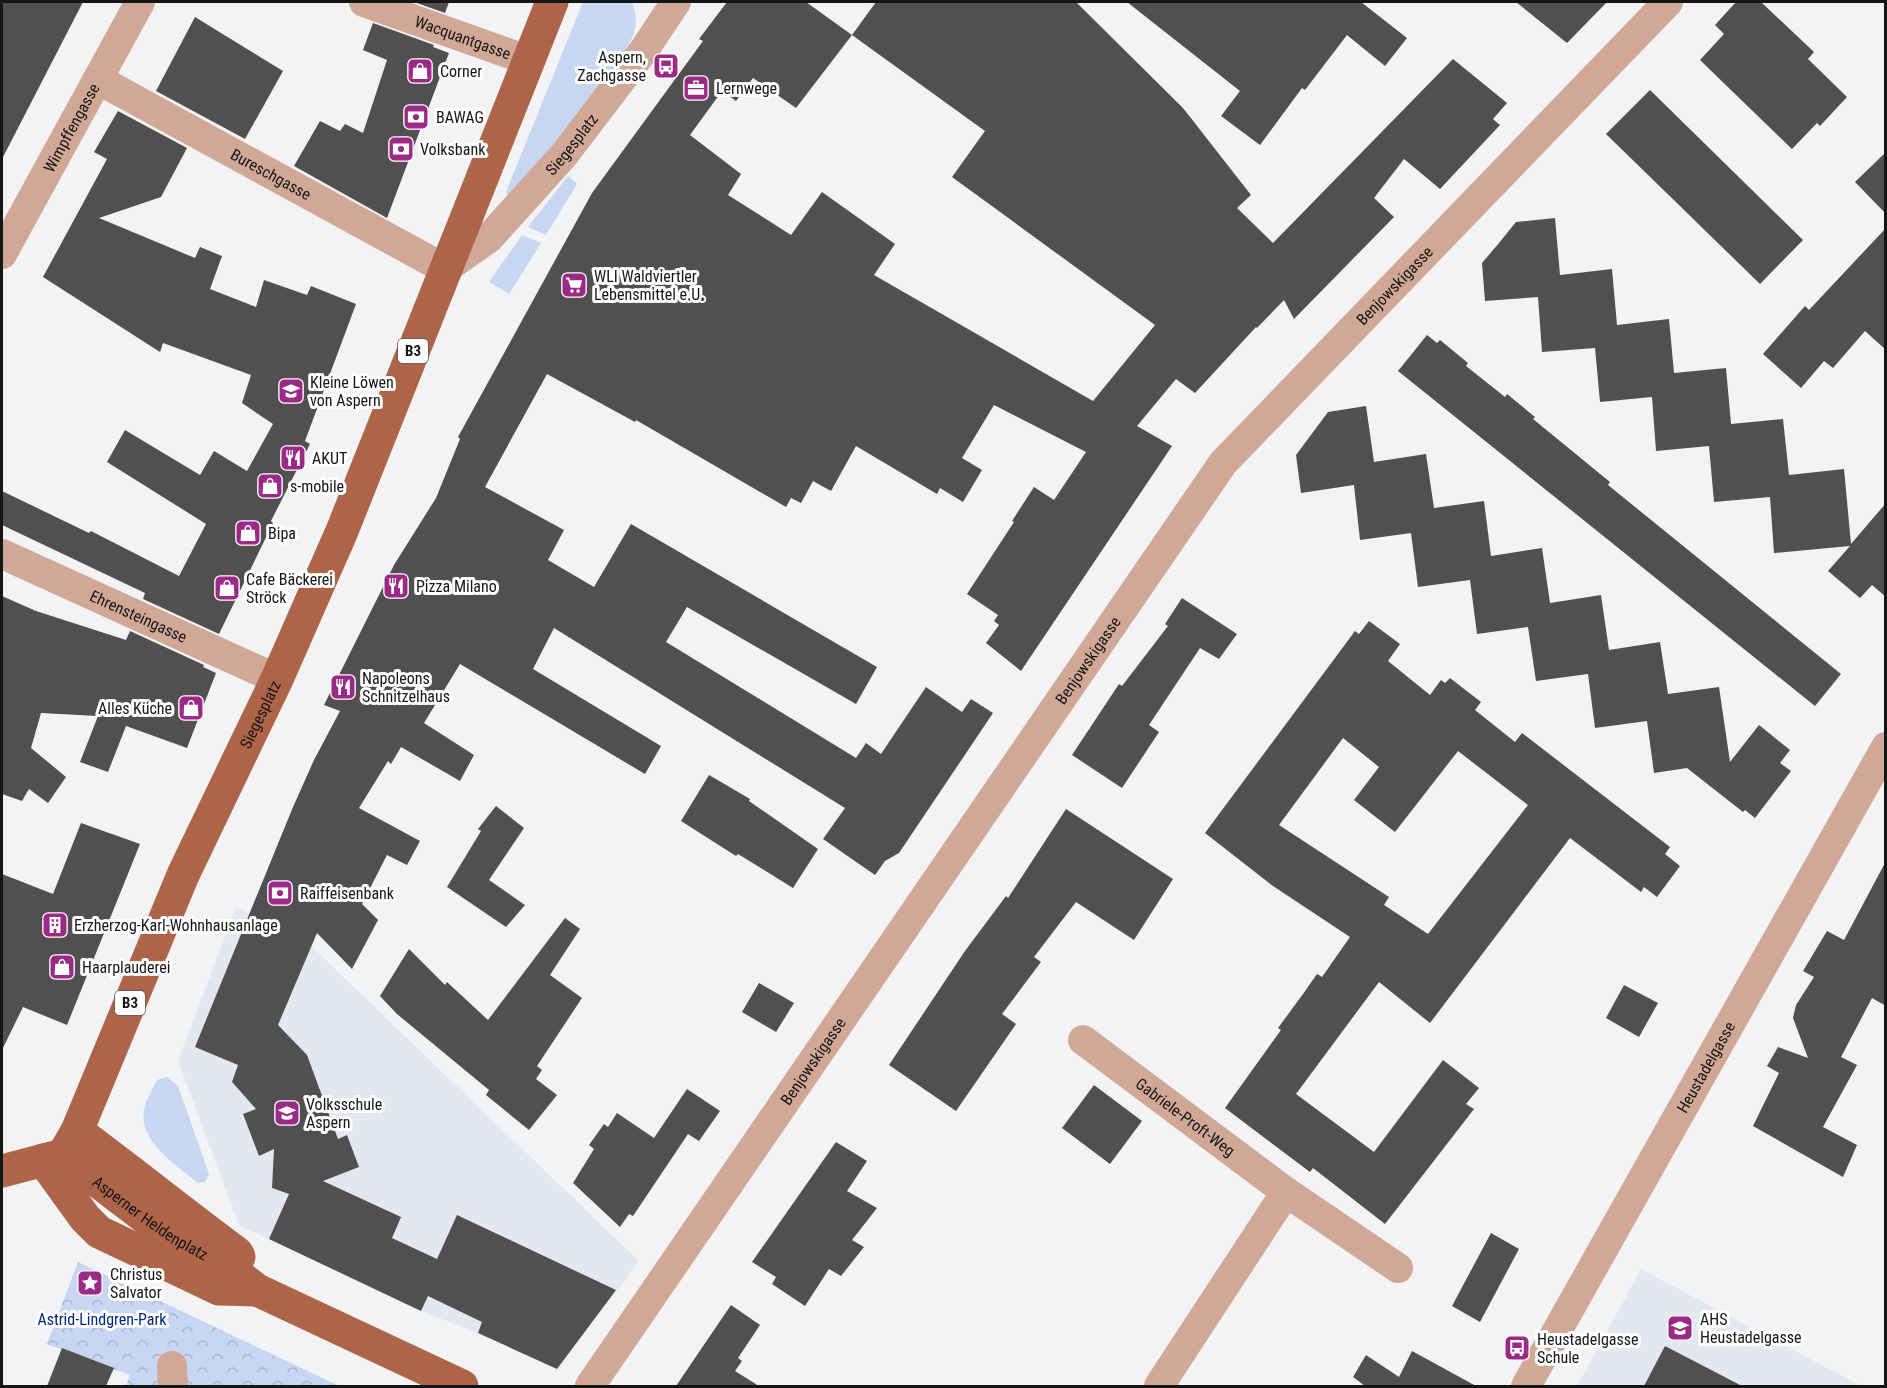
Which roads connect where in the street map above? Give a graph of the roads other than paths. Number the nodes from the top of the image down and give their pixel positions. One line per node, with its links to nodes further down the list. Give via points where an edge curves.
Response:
1 (140, 2): 7 (street, Wimpffengasse)
2 (363, 2): 6 (street, Wacquantgasse)
3 (552, 2): 6 (main road, Siegesplatz / B3)
4 (674, 2): 9 (street, Siegesplatz, via 644,50 563,156 489,238)
5 (1668, 2): 19 (street, Benjowskigasse, via 1223,463)
6 (527, 60): 9 (main road, Siegesplatz / B3)
7 (99, 80): 8 (street, Wimpffengasse); 9 (street, Bureschgasse)
8 (2, 254)
9 (445, 269): 11 (main road, Siegesplatz / B3, via 342,531)
10 (2, 554): 11 (street, Ehrensteingasse)
11 (277, 679): 14 (main road, Siegesplatz / B3, via 183,875)
12 (1886, 747): 21 (street, Heustadelgasse)
13 (1083, 1040): 16 (street, Gabriele-Proft-Weg)
14 (61, 1149): 15 (main road); 18 (main road, Asperner Heldenplatz, via 158,1227 229,1268 257,1290)
15 (2, 1171)
16 (1286, 1192): 17 (street, Gabriele-Proft-Weg); 20 (street)
17 (1398, 1268)
18 (462, 1386)
19 (590, 1386)
20 (1159, 1386)
21 (1526, 1386)

